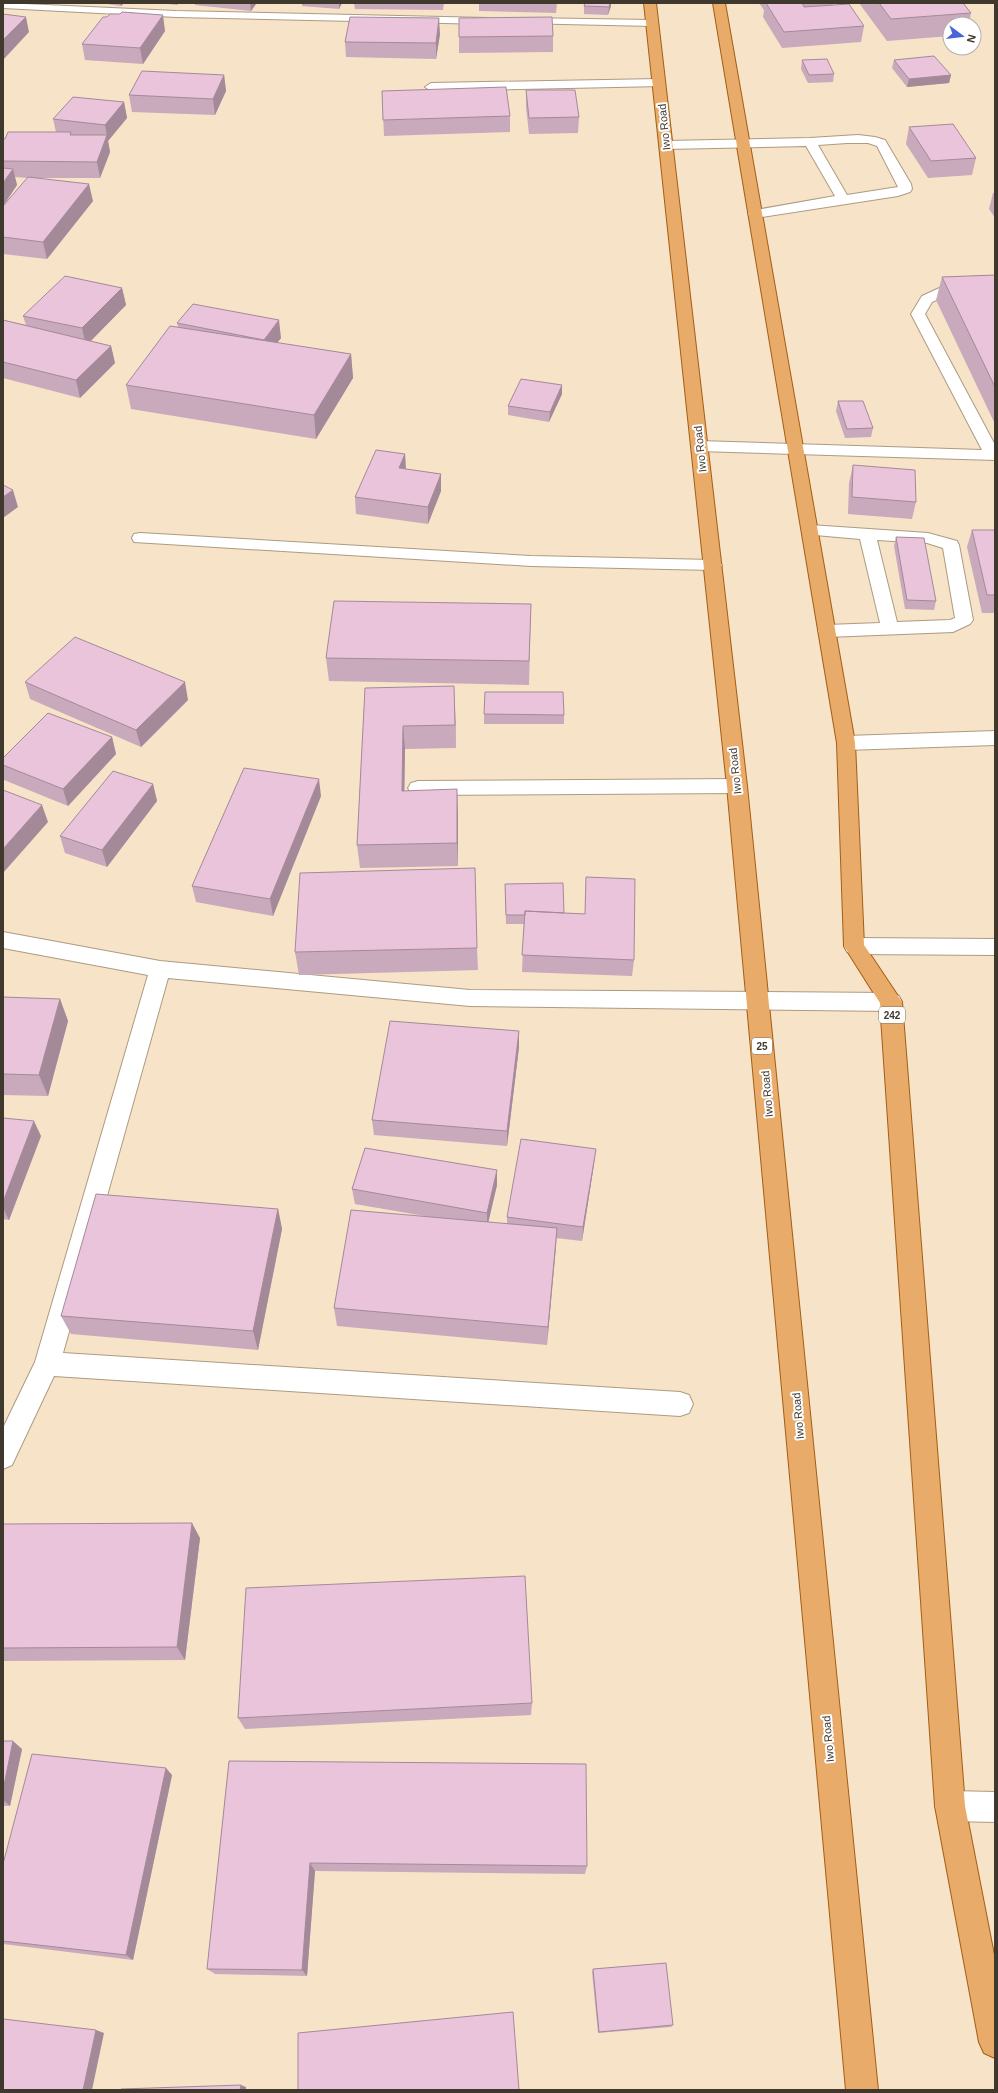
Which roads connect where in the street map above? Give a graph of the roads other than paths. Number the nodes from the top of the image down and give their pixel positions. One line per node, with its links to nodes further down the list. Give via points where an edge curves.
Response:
1 (719, 3): 8 (main road)
2 (3, 5): 3 (street)
3 (46, 5): 4 (street, via 176,14 505,21)
4 (651, 13): 5 (main road, Iwo Road / 25)
5 (659, 83): 6 (street); 9 (main road, Iwo Road / 25)
6 (431, 87)
7 (810, 142): 8 (street); 10 (street); 10 (street, via 875,140 882,144 905,189)
8 (743, 144): 9 (street); 11 (main road)
9 (666, 145): 13 (main road, Iwo Road / 25)
10 (843, 198): 11 (street)
11 (755, 214): 14 (main road)
12 (995, 284): 15 (street, via 951,288 927,299 918,314)
13 (699, 446): 14 (street); 19 (main road, Iwo Road / 25)
14 (796, 449): 15 (street); 16 (main road)
15 (993, 454)
16 (810, 530): 17 (street); 21 (main road)
17 (868, 534): 20 (street); 20 (street, via 928,538 951,545 964,620 953,626)
18 (140, 538): 19 (street, via 531,561)
19 (713, 565): 24 (main road, Iwo Road / 25)
20 (890, 629): 21 (street)
21 (827, 631): 23 (main road)
22 (995, 738): 23 (street)
23 (846, 743): 27 (main road)
24 (737, 786): 25 (street); 30 (main road, Iwo Road / 25)
25 (418, 788)
26 (3, 940): 29 (street)
27 (854, 946): 28 (street); 31 (main road, 242)
28 (995, 947)
29 (160, 969): 30 (street, via 470,998); 32 (street)
30 (758, 1000): 31 (street); 38 (main road, Iwo Road / 25)
31 (891, 1002): 35 (main road, 242)
32 (47, 1364): 33 (street); 34 (street)
33 (680, 1404)
34 (3, 1456)
35 (950, 1806): 36 (street); 37 (main road, 242)
36 (995, 1807)
37 (995, 2042)
38 (862, 2090)

